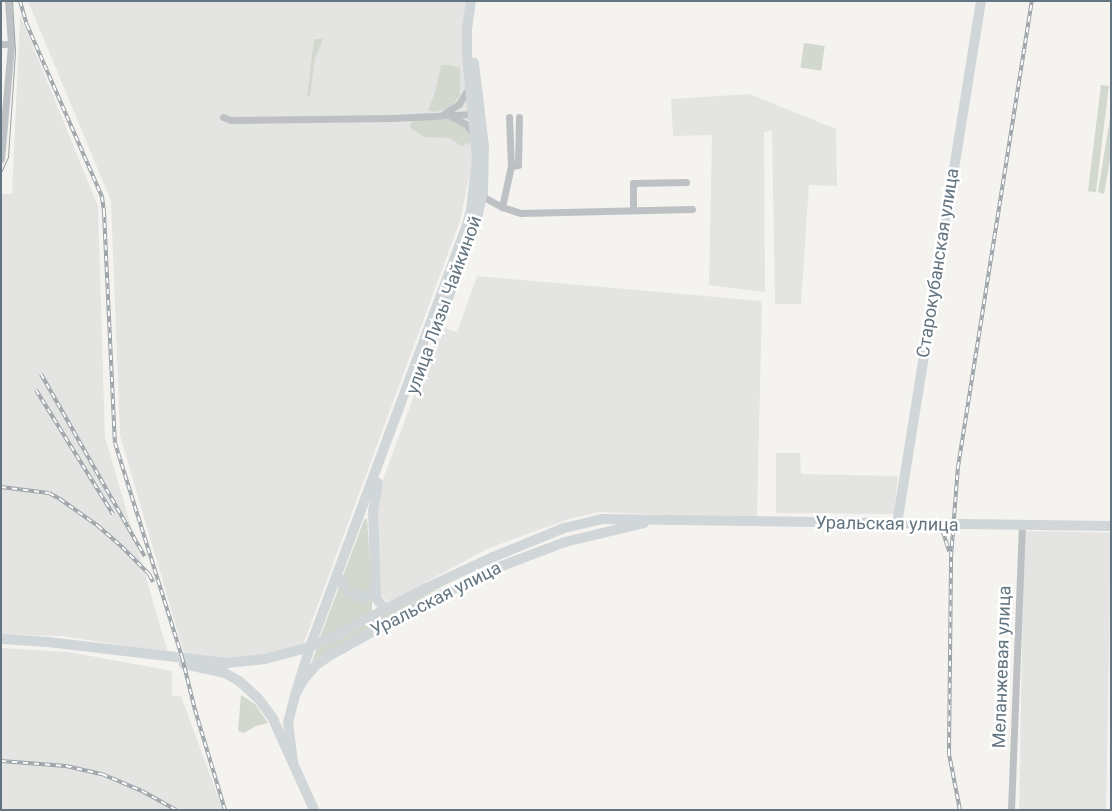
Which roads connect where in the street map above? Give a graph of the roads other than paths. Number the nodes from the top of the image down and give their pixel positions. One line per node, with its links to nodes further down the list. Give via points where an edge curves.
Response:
1 (8, 1): 6 (street)
2 (471, 1): 7 (main road, улица Лизы Чайкиной, via 467,42)
3 (478, 1): 9 (main road, улица Лизы Чайкиной, via 473,36)
4 (981, 1): 24 (main road, Старокубанская улица)
5 (1, 44): 6 (street)
6 (11, 44): 8 (street)
7 (470, 86): 9 (main road, улица Лизы Чайкиной); 10 (street, via 459,104)
8 (4, 99): 15 (street)
9 (477, 114): 10 (street); 14 (main road, улица Лизы Чайкиной); 18 (main road, улица Лизы Чайкиной, via 485,170)
10 (439, 116): 11 (street, via 231,120); 14 (street, via 466,124)
11 (223, 117)
12 (509, 117): 16 (street)
13 (519, 117): 16 (street, via 518,165)
14 (477, 146): 22 (main road, улица Лизы Чайкиной, via 476,176 466,228)
15 (1, 159)
16 (511, 166): 19 (street)
17 (686, 182): 21 (street, via 633,183)
18 (482, 196): 19 (street); 22 (main road, улица Лизы Чайкиной, via 474,231)
19 (502, 207): 21 (street, via 521,213)
20 (692, 209): 21 (street)
21 (633, 210)
22 (374, 485): 29 (main road); 32 (main road)
23 (664, 518): 24 (main road, Уральская улица); 25 (main road, Уральская улица, via 602,519); 28 (main road, Уральская улица)
24 (897, 524): 26 (main road, Уральская улица)
25 (571, 526): 28 (main road); 30 (main road, Уральская улица)
26 (1022, 526): 27 (main road, Уральская улица); 42 (street, Меланжевая улица)
27 (1111, 526)
28 (593, 534): 31 (main road, Уральская улица)
29 (337, 575): 32 (main road, via 348,593 364,597); 35 (main road)
30 (447, 578): 31 (main road, via 465,576); 33 (main road, Уральская улица)
31 (471, 579): 39 (main road, Уральская улица, via 331,655 316,665)
32 (376, 590): 33 (main road, via 378,603)
33 (390, 607): 35 (main road, Уральская улица)
34 (1, 640): 36 (main road)
35 (310, 647): 37 (main road, Уральская улица); 39 (main road)
36 (115, 650): 37 (main road, Уральская улица); 38 (main road, via 164,657 225,673)
37 (240, 662): 38 (main road, via 236,674)
38 (239, 681): 40 (main road, via 258,698 273,719)
39 (295, 695): 40 (main road, Уральская улица, via 288,723)
40 (293, 762): 41 (main road)
41 (314, 810)
42 (1011, 810)

